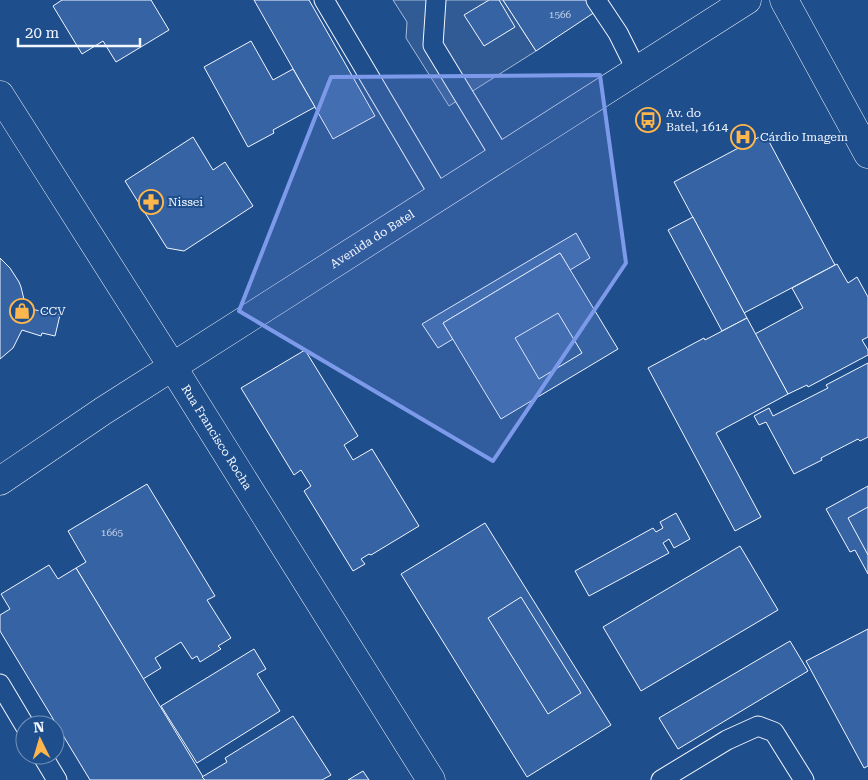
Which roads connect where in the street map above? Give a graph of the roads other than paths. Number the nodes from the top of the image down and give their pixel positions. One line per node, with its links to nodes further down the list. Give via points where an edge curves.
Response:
1 (324, 0): 10 (lane)
2 (436, 0): 9 (lane, via 433,45)
3 (596, 0): 6 (lane)
4 (747, 0): 6 (main road, Avenida do Batel)
5 (784, 0): 8 (main road)
6 (637, 70): 9 (main road, Avenida do Batel)
7 (0, 95): 11 (main road, Rua Francisco Rocha)
8 (868, 154)
9 (501, 157): 10 (main road, Avenida do Batel)
10 (440, 196): 11 (main road, Avenida do Batel)
11 (172, 366): 12 (main road, Avenida do Batel); 17 (main road, Rua Francisco Rocha)
12 (0, 481)
13 (0, 684): 14 (lane)
14 (18, 715)
15 (48, 765): 16 (lane)
16 (57, 780)
17 (431, 780)
18 (661, 780): 19 (lane, via 727,740 758,726 774,732)
19 (804, 780)

